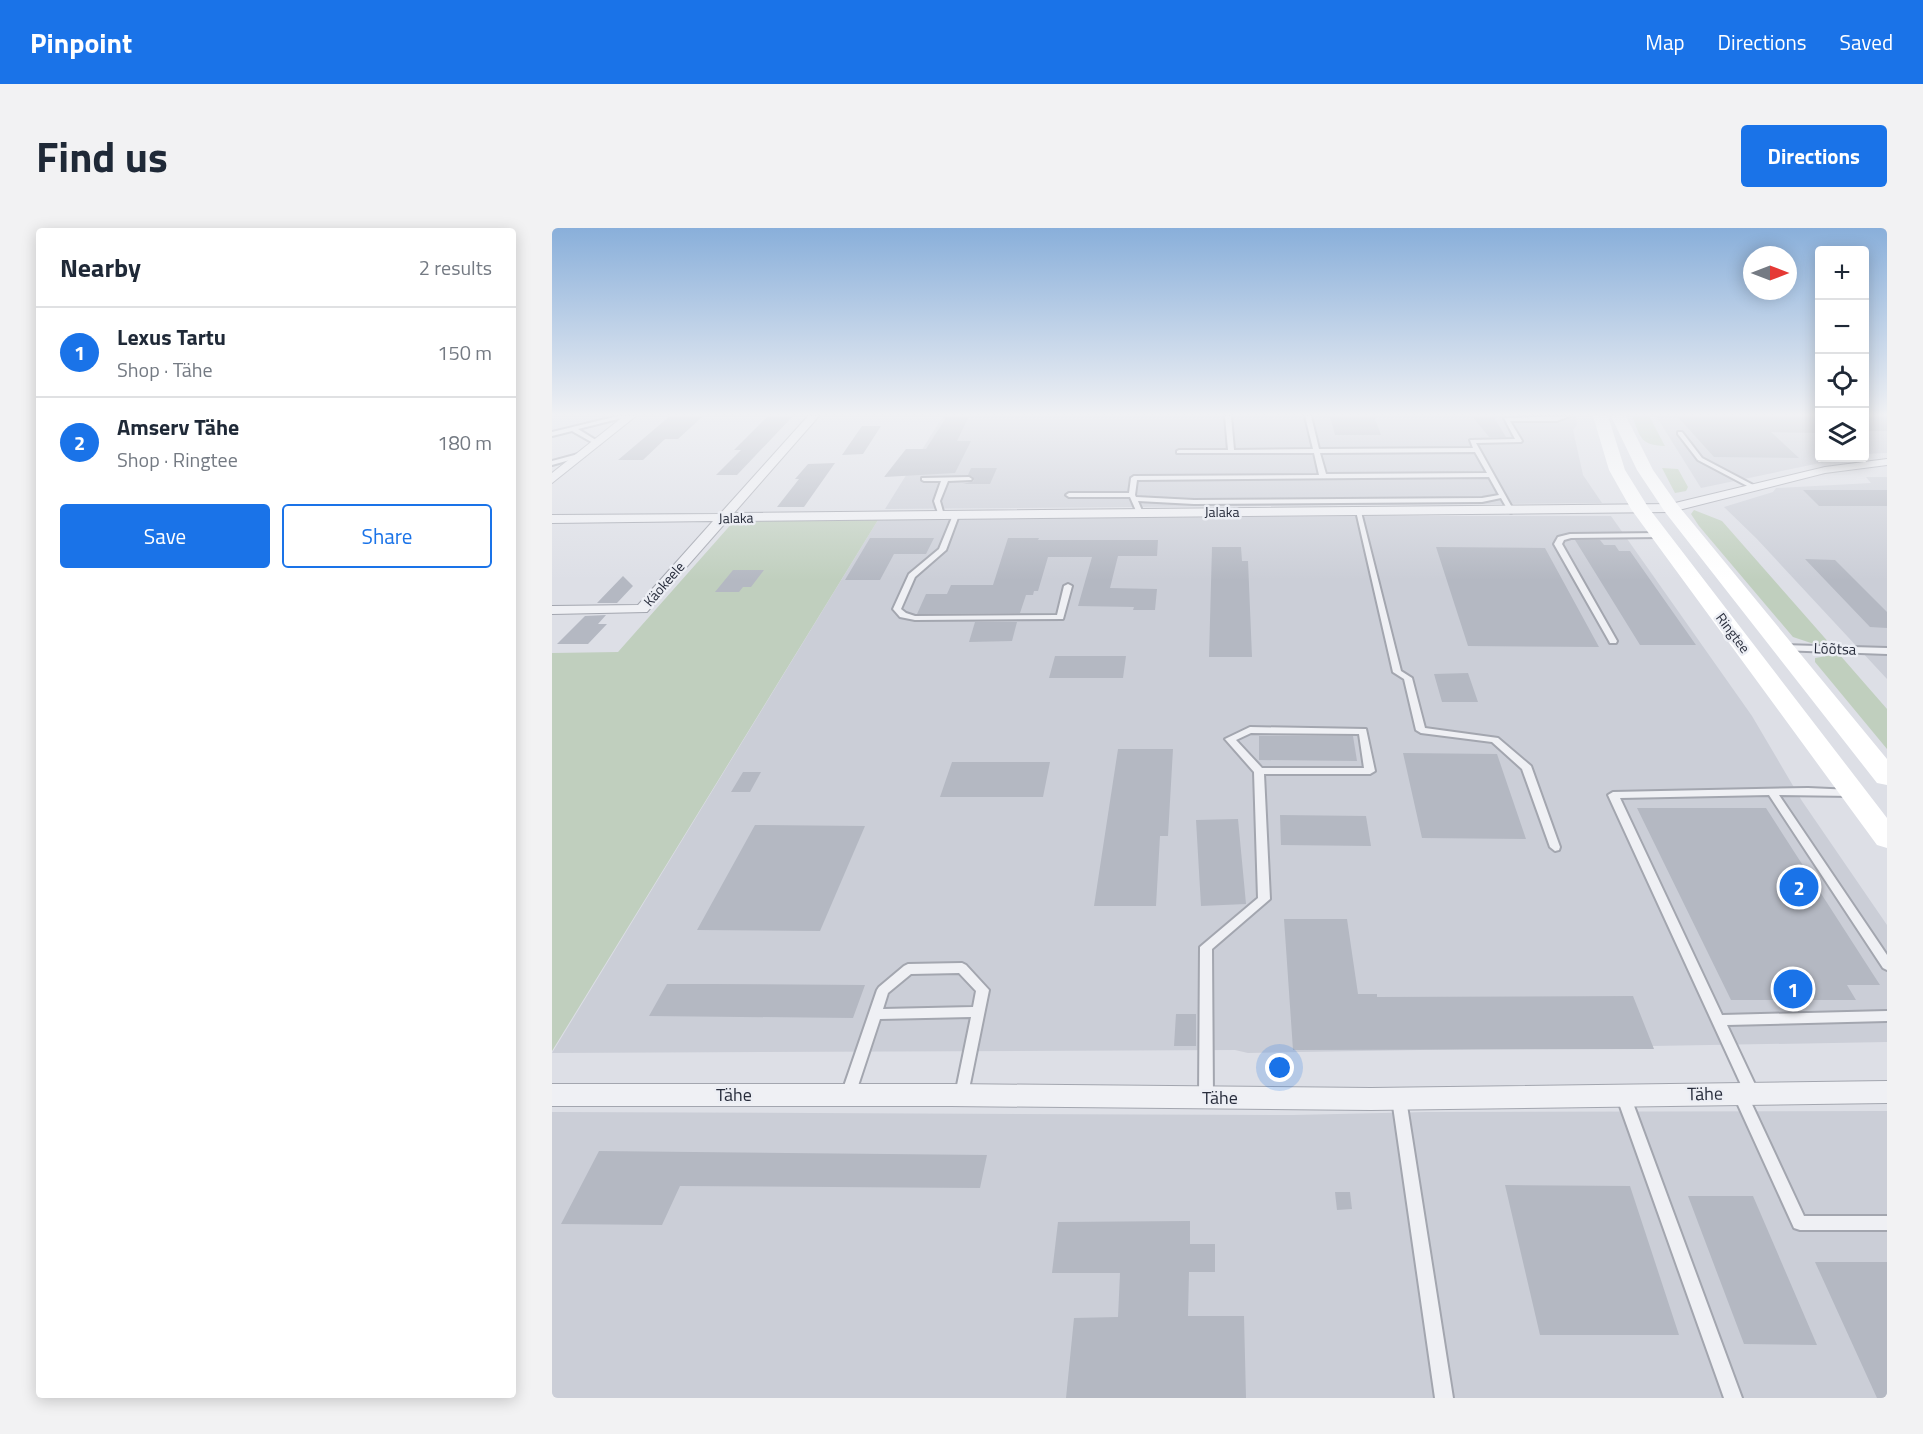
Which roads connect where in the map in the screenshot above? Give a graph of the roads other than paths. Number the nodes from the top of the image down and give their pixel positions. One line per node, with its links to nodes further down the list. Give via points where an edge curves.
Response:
1 (765, 471): 24 (street, Käokeele)
2 (1322, 471): 9 (lane)
3 (1489, 471): 8 (lane)
4 (1617, 471): 18 (main road, Ringtee)
5 (1646, 471): 17 (main road, Ringtee)
6 (1722, 471): 13 (lane)
7 (1823, 471): 13 (street, Jalaka)
8 (1491, 475): 9 (lane); 15 (lane)
9 (1323, 476): 16 (lane, via 1134,478)
10 (924, 479): 11 (lane)
11 (945, 479): 12 (lane); 22 (lane, via 937,501)
12 (969, 479)
13 (1755, 488): 17 (street, Jalaka)
14 (1069, 495): 16 (lane)
15 (1503, 496): 16 (lane, via 1470,500 1194,502); 19 (lane)
16 (1133, 497): 21 (lane)
17 (1671, 508): 18 (street, Jalaka); 30 (main road, Ringtee)
18 (1640, 509): 19 (street, Jalaka); 26 (main road, Ringtee)
19 (1511, 511): 20 (street, Jalaka)
20 (1358, 512): 21 (street, Jalaka); 37 (lane, via 1397,672 1408,678 1421,730 1496,740 1527,768)
21 (1140, 513): 23 (street, Jalaka)
22 (941, 515): 23 (street, Jalaka); 24 (street, Jalaka)
23 (956, 515): 27 (lane, via 942,550 912,576 897,609 903,615 1060,617)
24 (722, 518): 25 (street, Jalaka); 28 (street, Käokeele, via 642,609)
25 (552, 519)
26 (1660, 535): 29 (lane, via 1570,536 1558,544); 35 (main road, Ringtee)
27 (1068, 586)
28 (552, 610)
29 (1612, 641)
30 (1783, 648): 31 (lane, Lõõtsa); 33 (main road, Ringtee)
31 (1887, 651)
32 (1259, 771): 32 (lane, via 1370,771 1363,731 1250,730 1230,739); 49 (lane, via 1264,899 1206,947)
33 (1887, 777)
34 (1772, 792): 35 (lane); 38 (lane); 42 (lane, via 1612,795)
35 (1853, 793): 36 (main road, Ringtee)
36 (1887, 838)
37 (1555, 847)
38 (1887, 965)
39 (979, 1012): 40 (lane); 40 (lane, via 983,990 962,968 952,968 908,969 883,990); 47 (lane)
40 (875, 1014): 46 (lane)
41 (1887, 1016): 42 (lane)
42 (1718, 1020): 44 (lane)
43 (1887, 1092): 44 (street, Tähe)
44 (1746, 1094): 48 (street, Tähe); 51 (lane, via 1800,1223)
45 (552, 1095): 46 (street, Tähe)
46 (848, 1095): 47 (street, Tähe)
47 (962, 1095): 49 (street, Tähe)
48 (1623, 1095): 50 (street, Tähe); 53 (lane)
49 (1206, 1098): 50 (street, Tähe)
50 (1399, 1099): 52 (lane)
51 (1887, 1223)
52 (1444, 1398)
53 (1734, 1398)

